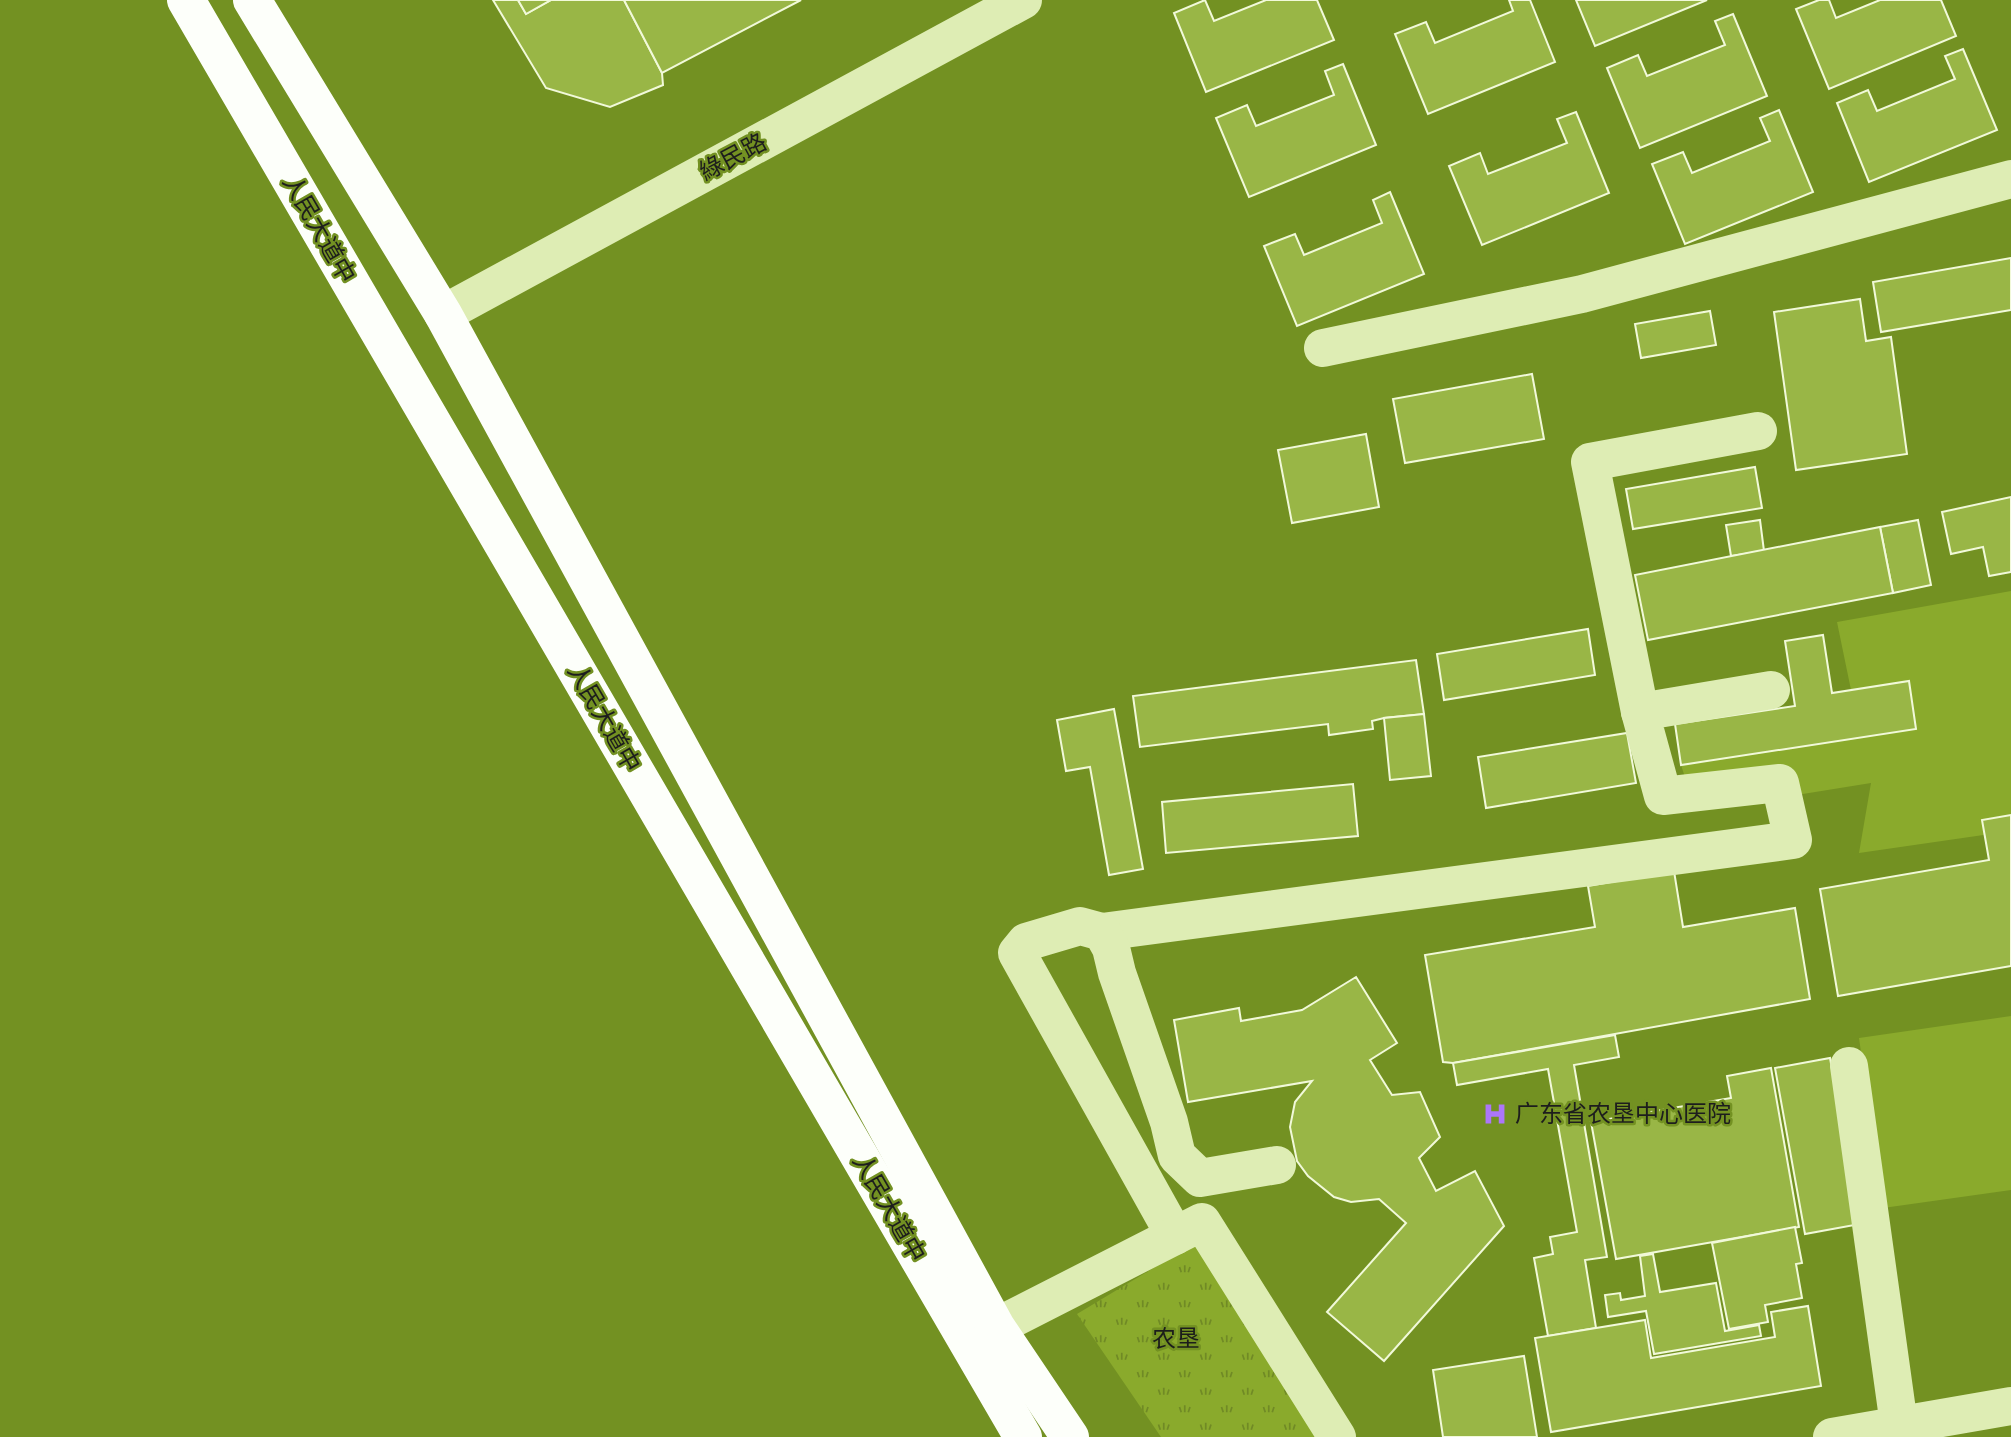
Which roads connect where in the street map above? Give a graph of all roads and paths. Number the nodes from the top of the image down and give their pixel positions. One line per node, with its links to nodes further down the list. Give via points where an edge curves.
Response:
1 (186, 0): 17 (main road, 人民大道中)
2 (252, 0): 5 (main road, 人民大道中)
3 (1023, 0): 5 (street, 綠民路)
4 (2011, 179): 6 (street, via 1582,294)
5 (443, 314): 14 (main road, 人民大道中)
6 (1324, 348)
7 (1758, 431): 9 (street, via 1590,462)
8 (1771, 690): 9 (street)
9 (1640, 712): 10 (street, via 1663,796 1780,783 1793,840)
10 (1102, 932): 12 (street, via 1177,1156 1200,1178); 13 (street, via 1080,926 1026,942 1017,953)
11 (1849, 1066): 16 (street)
12 (1277, 1165)
13 (1175, 1236): 14 (street); 19 (street, via 1202,1222)
14 (996, 1327): 18 (main road, 人民大道中)
15 (2011, 1406): 16 (street)
16 (1899, 1425): 20 (street)
17 (1023, 1437)
18 (1070, 1437)
19 (1337, 1437)
20 (1832, 1437)

